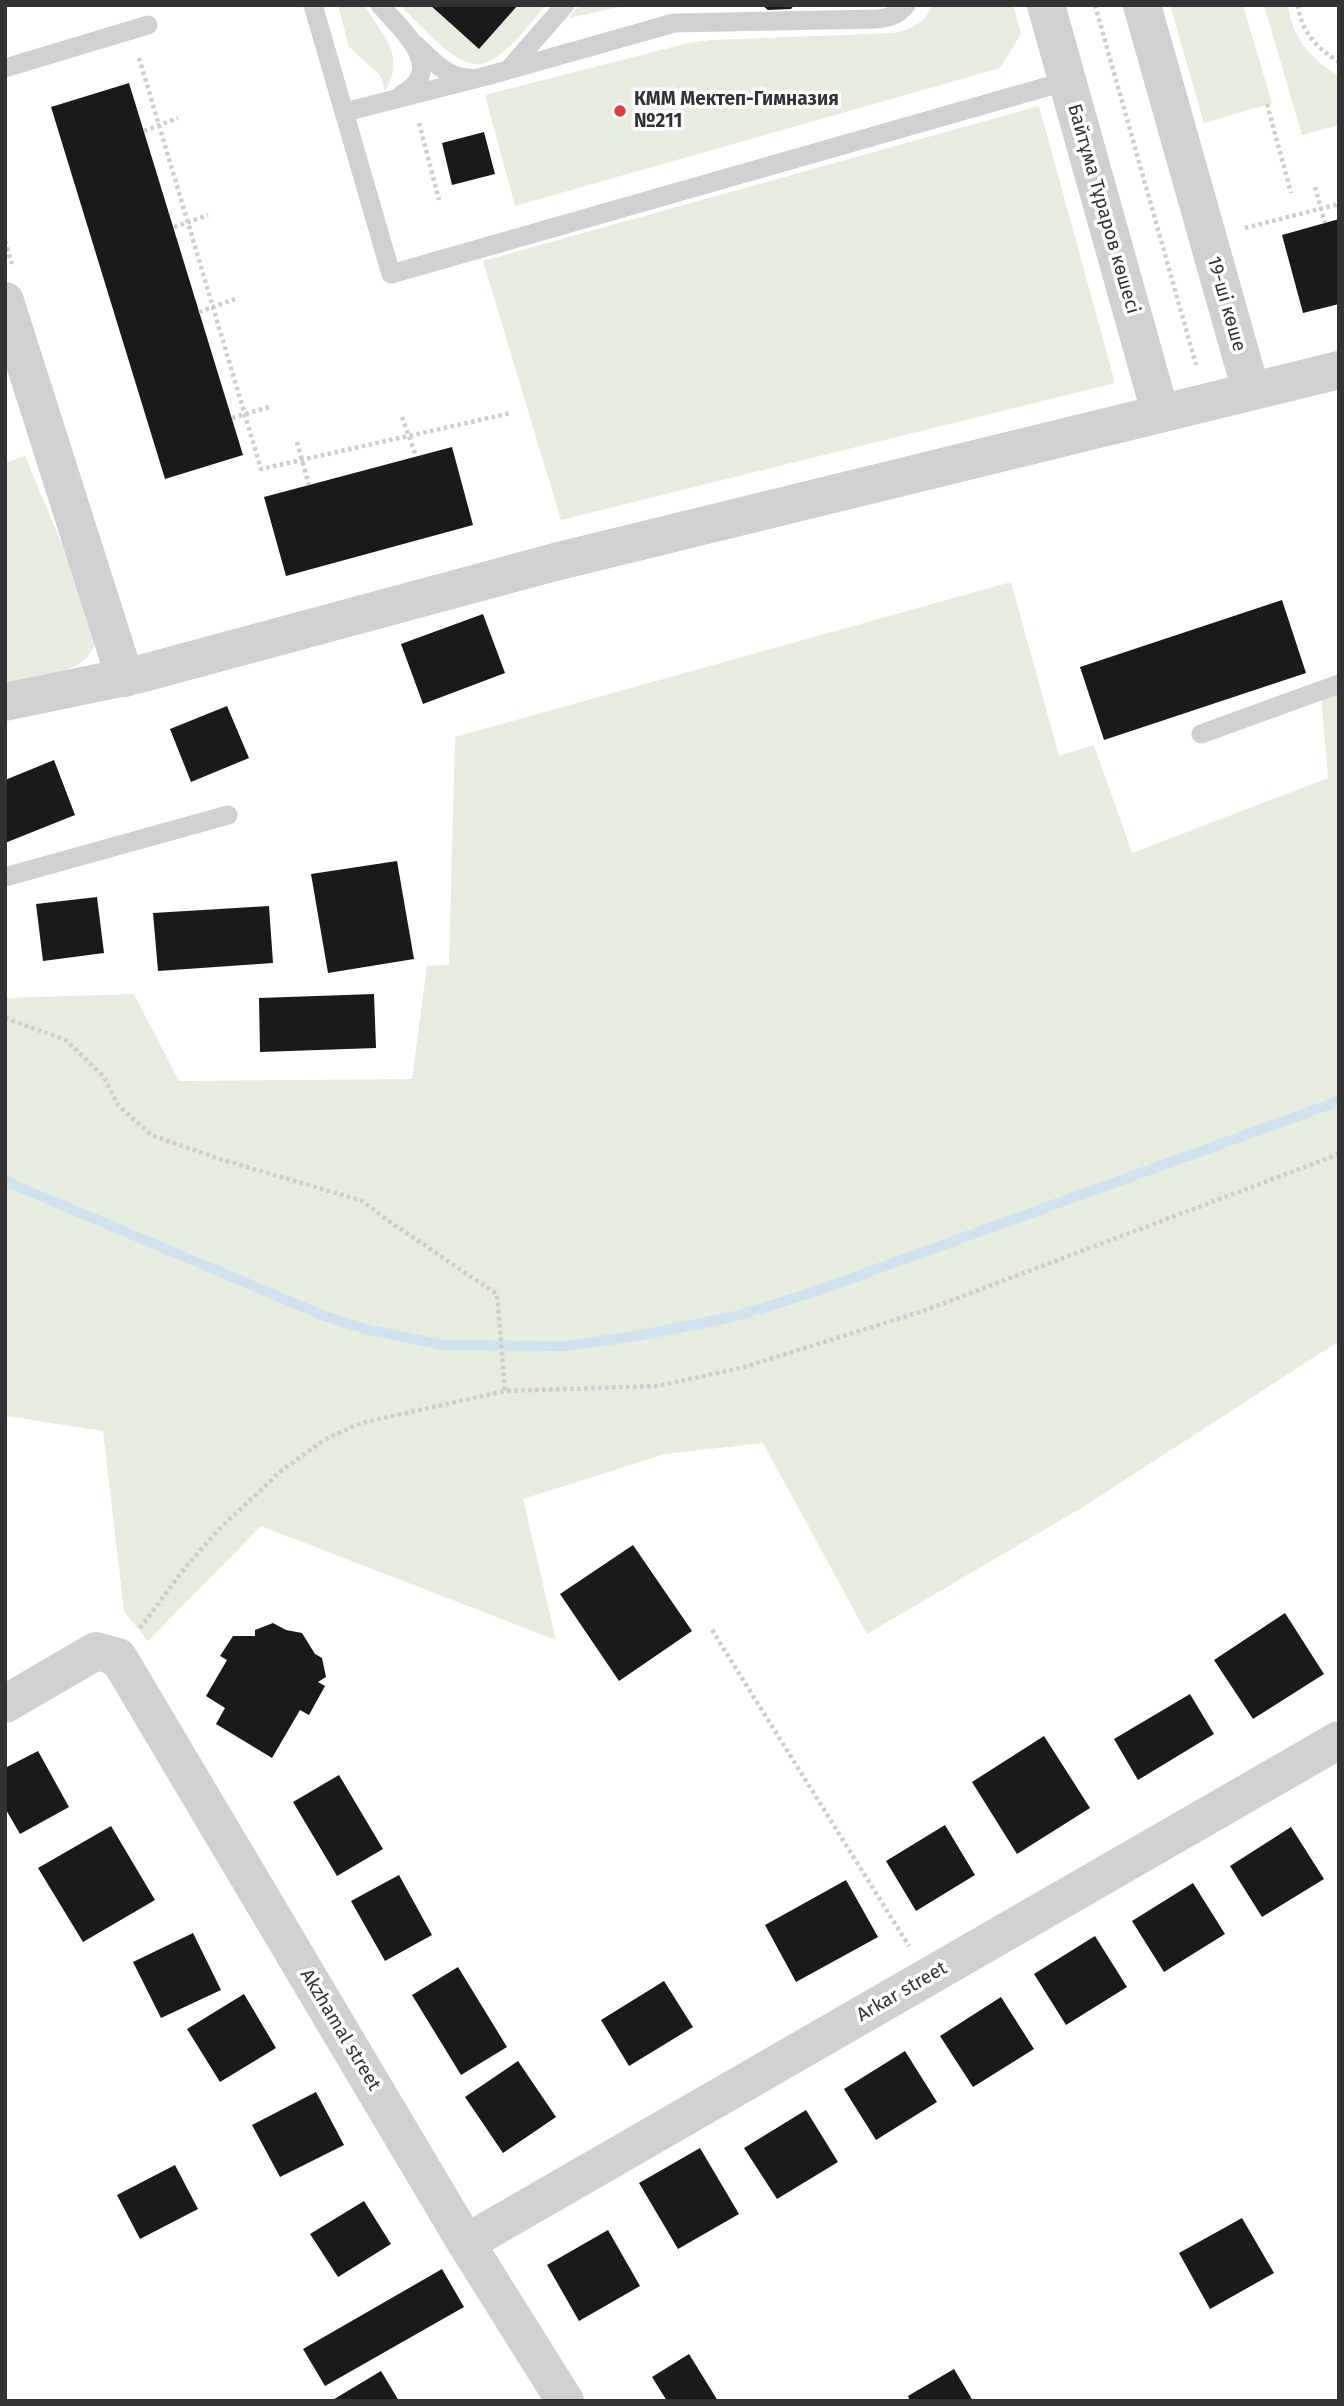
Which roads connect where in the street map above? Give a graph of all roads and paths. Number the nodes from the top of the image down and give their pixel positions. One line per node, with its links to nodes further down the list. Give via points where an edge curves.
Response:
1 (313, 5): 18 (lane)
2 (380, 5): 11 (lane)
3 (565, 5): 14 (lane)
4 (906, 5): 9 (lane, via 890,18 877,19)
5 (1046, 5): 15 (street, Байтұма Тұраров көшесі)
6 (1095, 5): 38 (path)
7 (1142, 5): 31 (street)
8 (1298, 5): 12 (path, via 1308,36)
9 (694, 13): 14 (lane, via 674,23)
10 (140, 27): 13 (lane); 20 (path)
11 (406, 35): 14 (lane, via 459,78); 16 (lane, via 420,55 421,75)
12 (1339, 62)
13 (5, 68)
14 (499, 72): 16 (lane)
15 (1067, 81): 18 (lane, via 391,274); 40 (street, Байтұма Тұраров көшесі)
16 (403, 96): 18 (lane); 24 (path)
17 (1267, 104): 23 (path)
18 (345, 112)
19 (178, 118): 20 (path)
20 (159, 125): 21 (path); 28 (path)
21 (144, 131)
22 (1315, 187): 26 (path)
23 (1291, 193)
24 (439, 200)
25 (1339, 204): 26 (path)
26 (1321, 209): 29 (path); 31 (path)
27 (208, 215): 28 (path)
28 (188, 222): 30 (path); 34 (path)
29 (1325, 223)
30 (174, 227)
31 (1205, 228): 37 (street, 19-ші көше)
32 (235, 299): 34 (path)
33 (5, 301): 50 (street)
34 (213, 307): 35 (path); 42 (path)
35 (199, 312)
36 (1339, 370): 37 (street)
37 (1251, 391): 38 (street)
38 (1206, 402): 40 (street)
39 (269, 407): 42 (path)
40 (1160, 412): 50 (street, via 555,562)
41 (510, 413): 45 (path)
42 (244, 414): 44 (path); 48 (path, via 261,469)
43 (402, 417): 45 (path)
44 (232, 418)
45 (408, 436): 47 (path); 48 (path)
46 (297, 442): 48 (path)
47 (416, 456)
48 (302, 460): 49 (path)
49 (309, 485)
50 (125, 678): 52 (street)
51 (1339, 684): 53 (lane)
52 (5, 702)
53 (1201, 734)
54 (228, 815): 55 (lane)
55 (5, 877)
56 (5, 1018): 58 (path, via 66,1040 104,1077 118,1105 151,1135 363,1201 497,1294)
57 (1339, 1154): 58 (path, via 923,1311 741,1368 657,1386)
58 (505, 1391): 60 (path, via 361,1423 324,1440 281,1471 218,1530)
59 (712, 1630): 63 (path)
60 (118, 1657): 61 (street, via 96,1651); 64 (street, Akzhamal street)
61 (5, 1704)
62 (1339, 1740): 63 (street, Arkar street)
63 (928, 1977): 64 (street, Arkar street)
64 (466, 2243): 65 (street, Akzhamal street)
65 (565, 2401)

